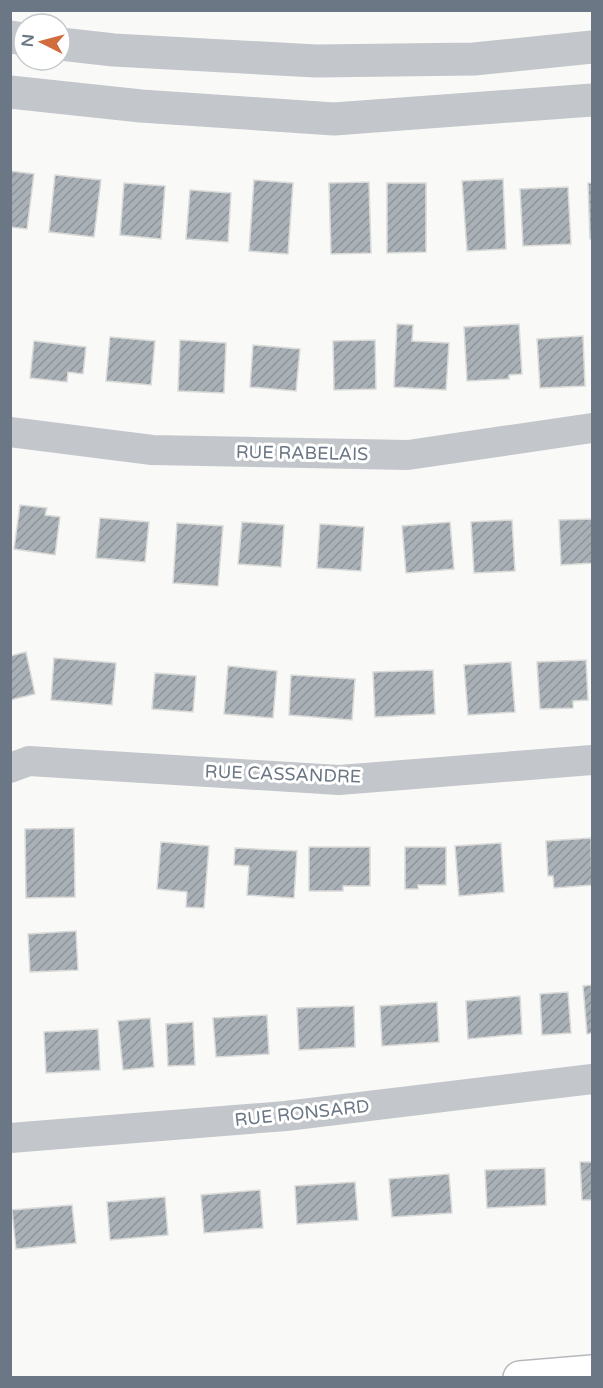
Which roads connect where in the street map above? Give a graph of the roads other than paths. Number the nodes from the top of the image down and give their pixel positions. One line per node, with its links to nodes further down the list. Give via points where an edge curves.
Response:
1 (72, 45): 2 (street, via 316,62 474,58)
2 (592, 47)
3 (10, 92): 4 (street, via 141,106 334,119)
4 (592, 100)
5 (592, 428): 6 (street, RUE RABELAIS, via 408,454 152,450)
6 (10, 432)
7 (592, 760): 8 (street, RUE CASSANDRE, via 339,780 29,761)
8 (10, 768)
9 (592, 1079): 10 (street, RUE RONSARD, via 286,1116)
10 (10, 1138)
11 (592, 1371): 12 (highway)
12 (520, 1377)

